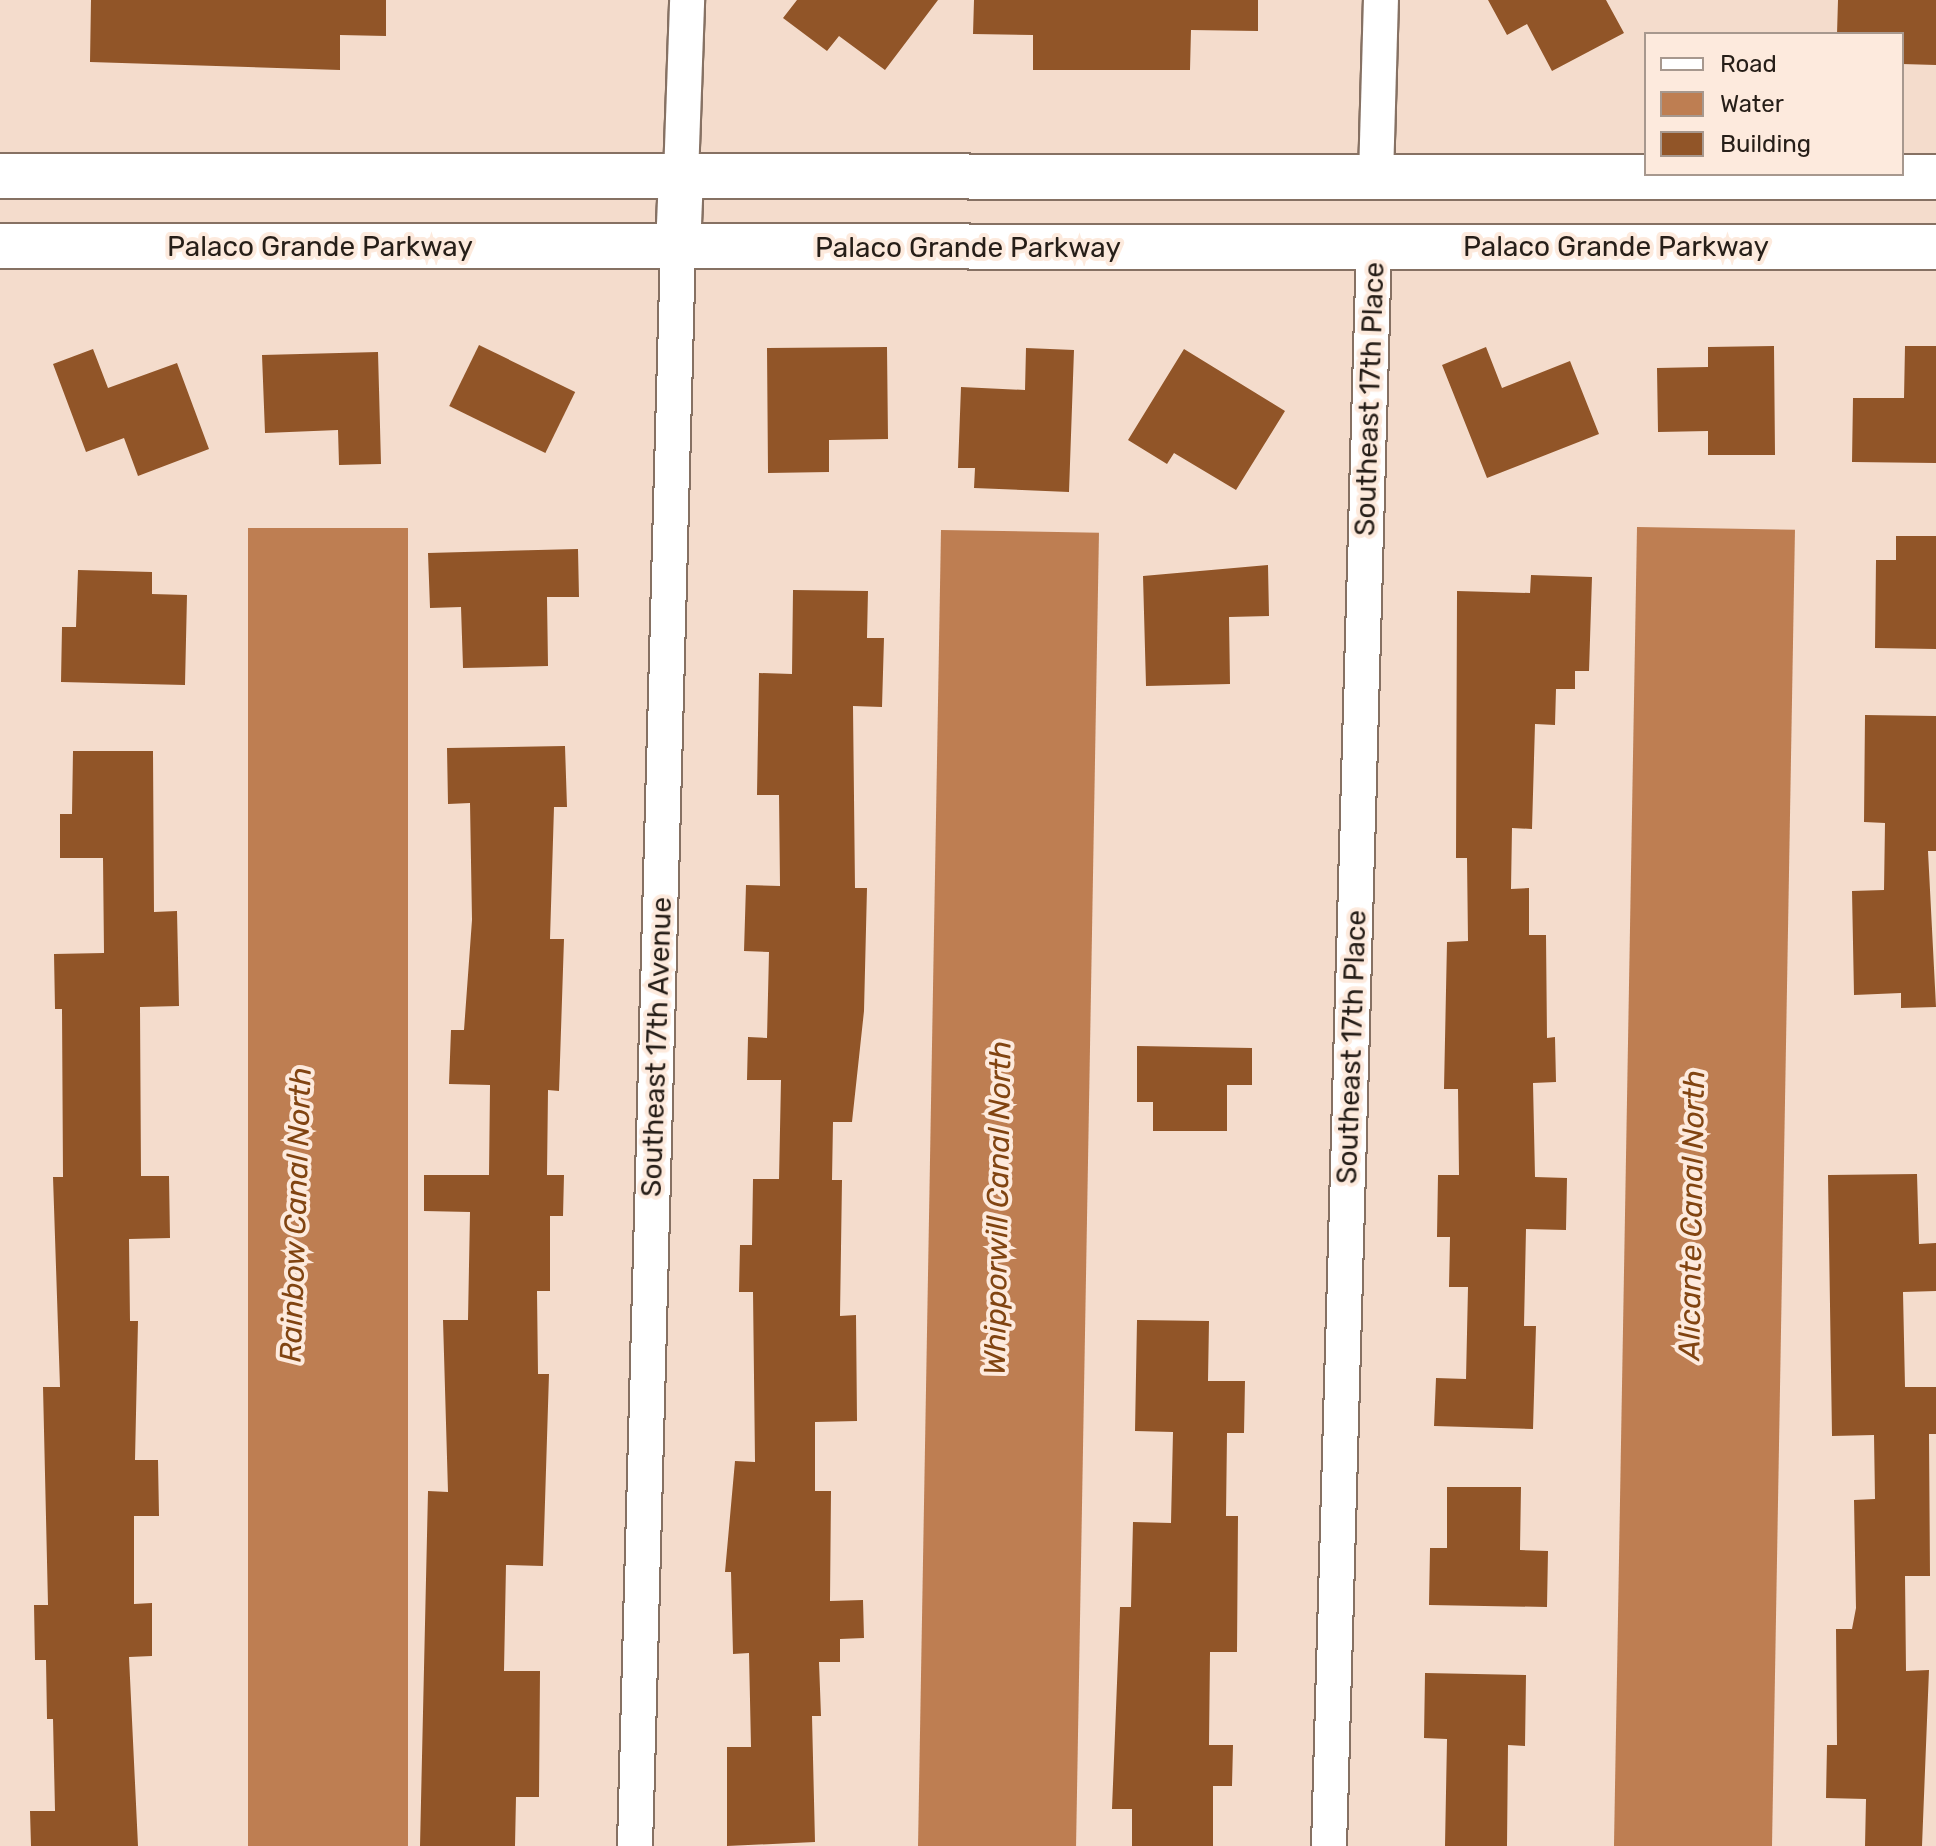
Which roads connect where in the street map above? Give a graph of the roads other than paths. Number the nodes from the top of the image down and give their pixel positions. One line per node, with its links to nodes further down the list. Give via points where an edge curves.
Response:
1 (687, 0): 4 (street)
2 (1381, 0): 5 (street)
3 (0, 176): 4 (street)
4 (681, 176): 5 (street); 10 (street)
5 (1376, 177): 6 (street); 8 (street)
6 (1936, 177)
7 (0, 246): 10 (street, Palaco Grande Parkway)
8 (1374, 247): 9 (street, Palaco Grande Parkway); 10 (street, Palaco Grande Parkway); 12 (street, Southeast 17th Place)
9 (1936, 247)
10 (678, 248): 11 (street, Southeast 17th Avenue)
11 (635, 1846)
12 (1329, 1846)

